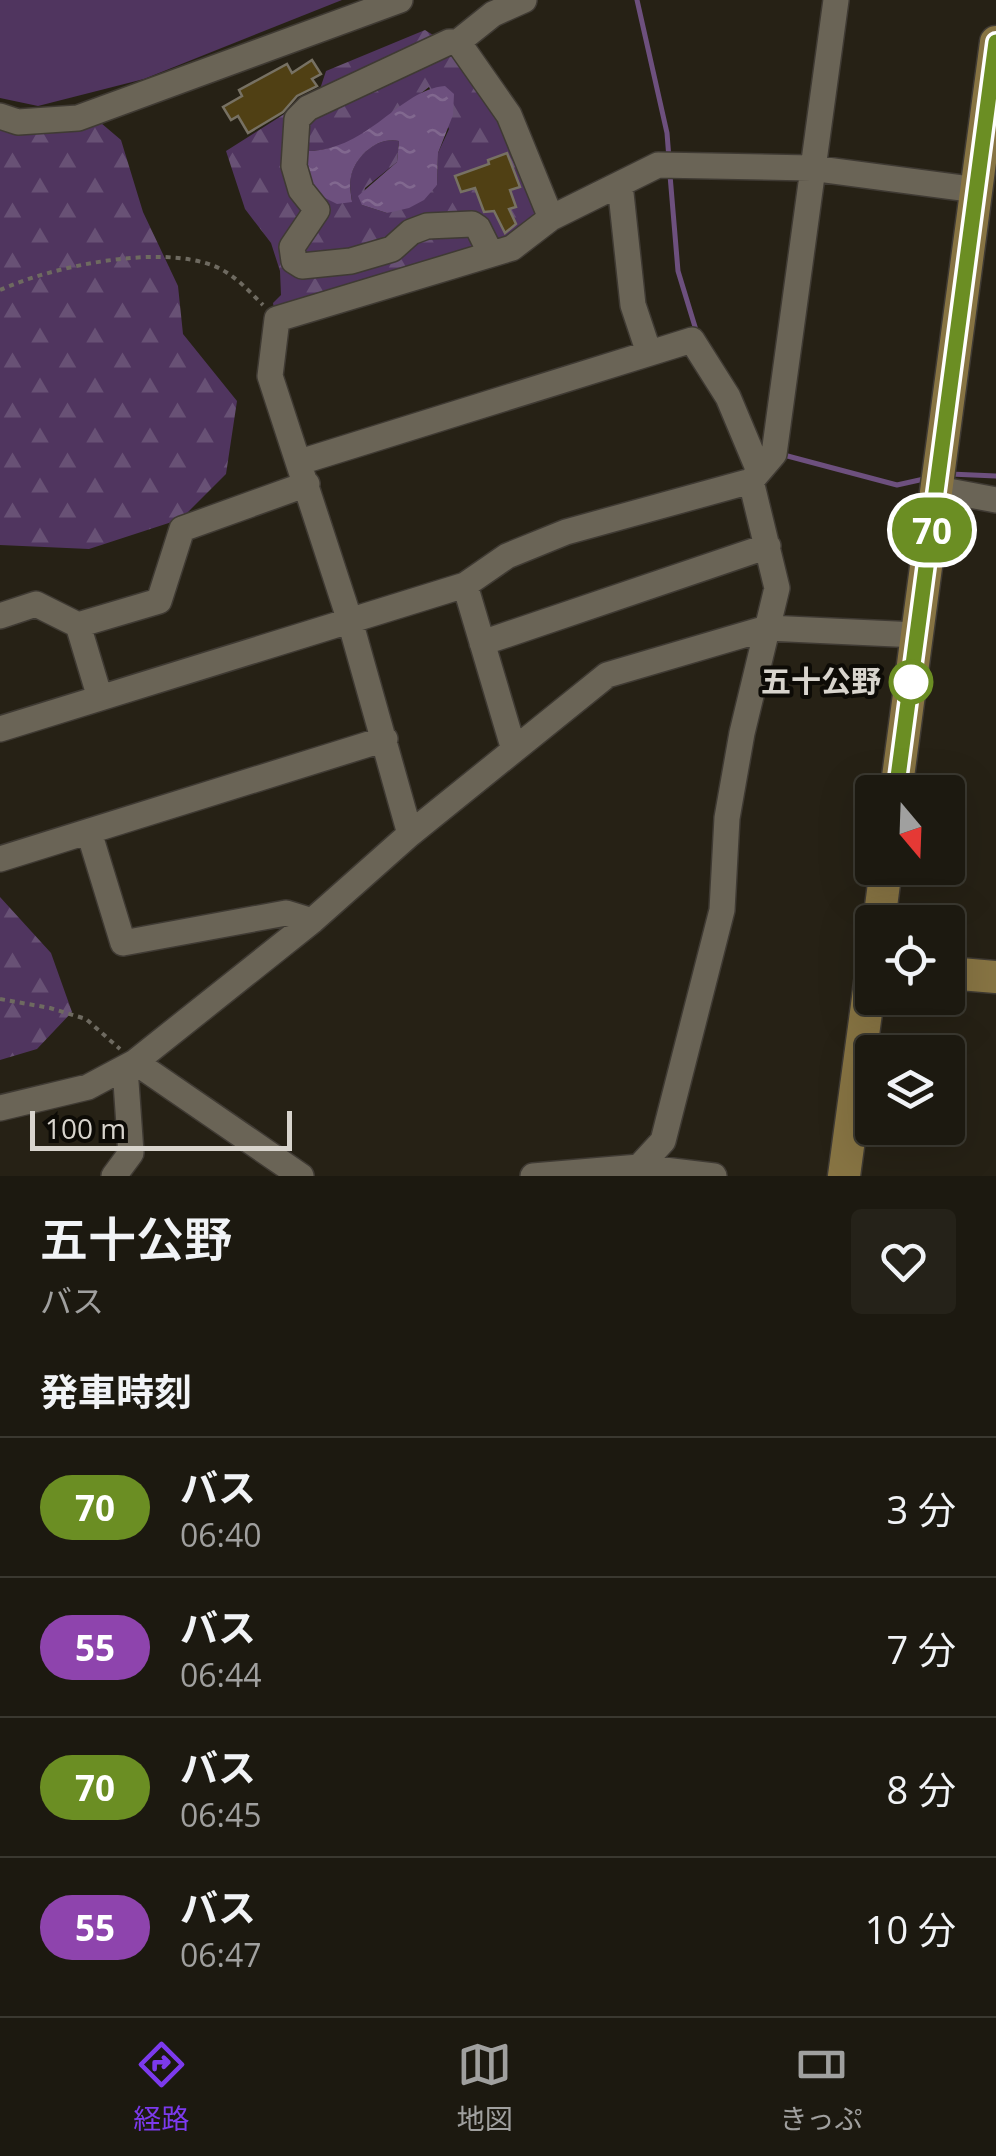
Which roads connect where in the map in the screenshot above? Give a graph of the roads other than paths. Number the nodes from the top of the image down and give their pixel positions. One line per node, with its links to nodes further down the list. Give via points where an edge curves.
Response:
1 (400, 0): 7 (street, via 78,118 18,122)
2 (524, 0): 4 (street)
3 (836, 0): 8 (street)
4 (484, 5): 5 (street)
5 (458, 42): 11 (street, via 509,115); 13 (street, via 308,108 298,119 294,166 317,210 292,247)
6 (996, 42): 10 (main road)
7 (0, 116)
8 (811, 168): 9 (street, via 658,165); 10 (street); 17 (street, via 774,454)
9 (620, 184): 11 (street); 15 (street, via 633,305)
10 (977, 190): 18 (main road)
11 (552, 218): 12 (street, via 512,248)
12 (492, 254): 13 (street, via 472,224 428,226 392,249); 14 (street)
13 (302, 266): 14 (street)
14 (308, 310): 16 (street, via 276,319 270,376)
15 (649, 353): 16 (street); 17 (street, via 692,340 728,397)
16 (303, 473): 23 (street); 24 (street, via 182,529 159,601)
17 (755, 476): 20 (street); 21 (street, via 566,532 507,556)
18 (938, 490): 19 (street); 26 (main road)
19 (996, 500)
20 (768, 546): 25 (street, via 777,588); 27 (street)
21 (465, 585): 23 (street); 27 (street)
22 (0, 616): 24 (street, via 36,604)
23 (350, 621): 28 (street); 30 (street)
24 (78, 625): 28 (street)
25 (767, 628): 26 (street); 31 (street, via 607,674); 42 (street, via 727,818 722,910 663,1141)
26 (918, 635): 32 (main road)
27 (482, 644): 31 (street)
28 (100, 698): 29 (street)
29 (0, 729)
30 (384, 739): 33 (street); 34 (street)
31 (514, 750): 34 (street)
32 (898, 775)
33 (89, 832): 35 (street); 36 (street, via 123,943 286,913)
34 (410, 834): 36 (street)
35 (0, 859)
36 (312, 920): 40 (street)
37 (965, 974): 38 (main road)
38 (996, 977)
39 (866, 1015): 48 (main road)
40 (130, 1065): 41 (street, via 88,1087); 44 (street, via 131,1153); 45 (street)
41 (0, 1108)
42 (639, 1166): 43 (street); 47 (street)
43 (583, 1174): 46 (street)
44 (116, 1175)
45 (301, 1176)
46 (533, 1176)
47 (714, 1176)
48 (844, 1176)

